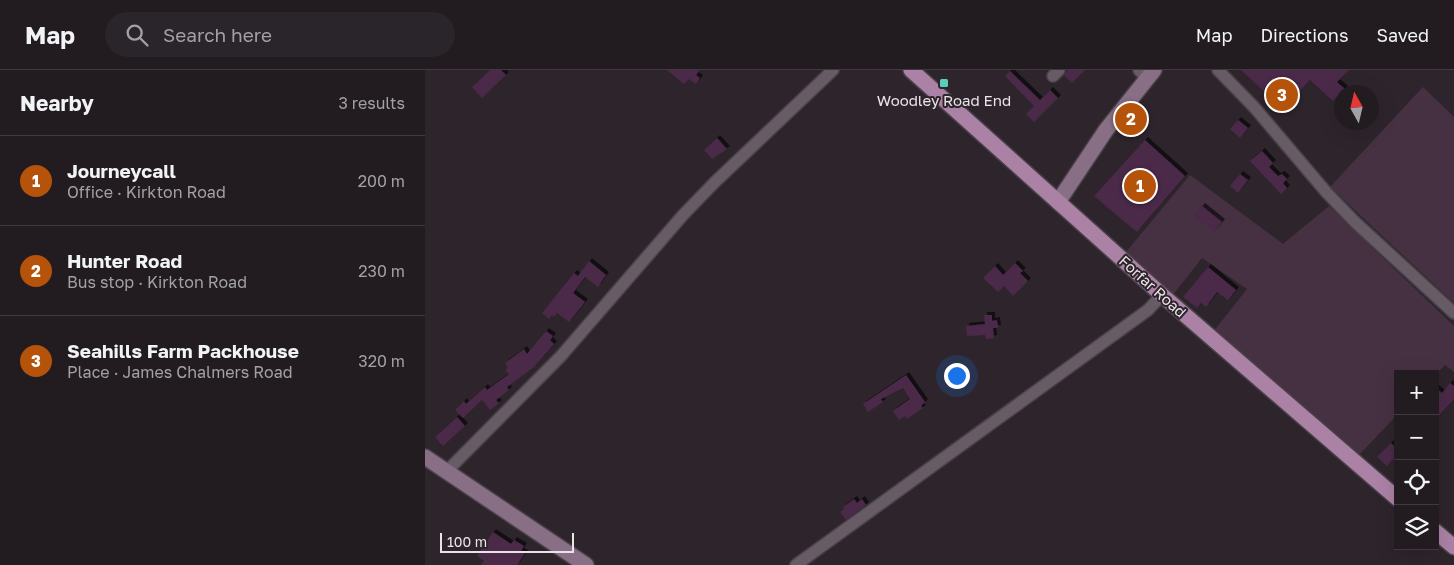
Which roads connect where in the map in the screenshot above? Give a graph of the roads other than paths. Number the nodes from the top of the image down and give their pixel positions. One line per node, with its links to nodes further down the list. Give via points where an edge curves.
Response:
1 (833, 70): 9 (street, via 683,215 561,356)
2 (911, 70): 5 (main road, Forfar Road)
3 (1218, 70): 7 (street, via 1355,222)
4 (1146, 73): 5 (street)
5 (1059, 202): 6 (main road, Forfar Road)
6 (1162, 295): 10 (main road, Forfar Road); 14 (street, via 1148,310)
7 (1454, 313)
8 (425, 457): 9 (street)
9 (447, 471): 13 (street)
10 (1394, 496)
11 (1439, 534): 12 (main road)
12 (1454, 547)
13 (586, 565)
14 (796, 565)

